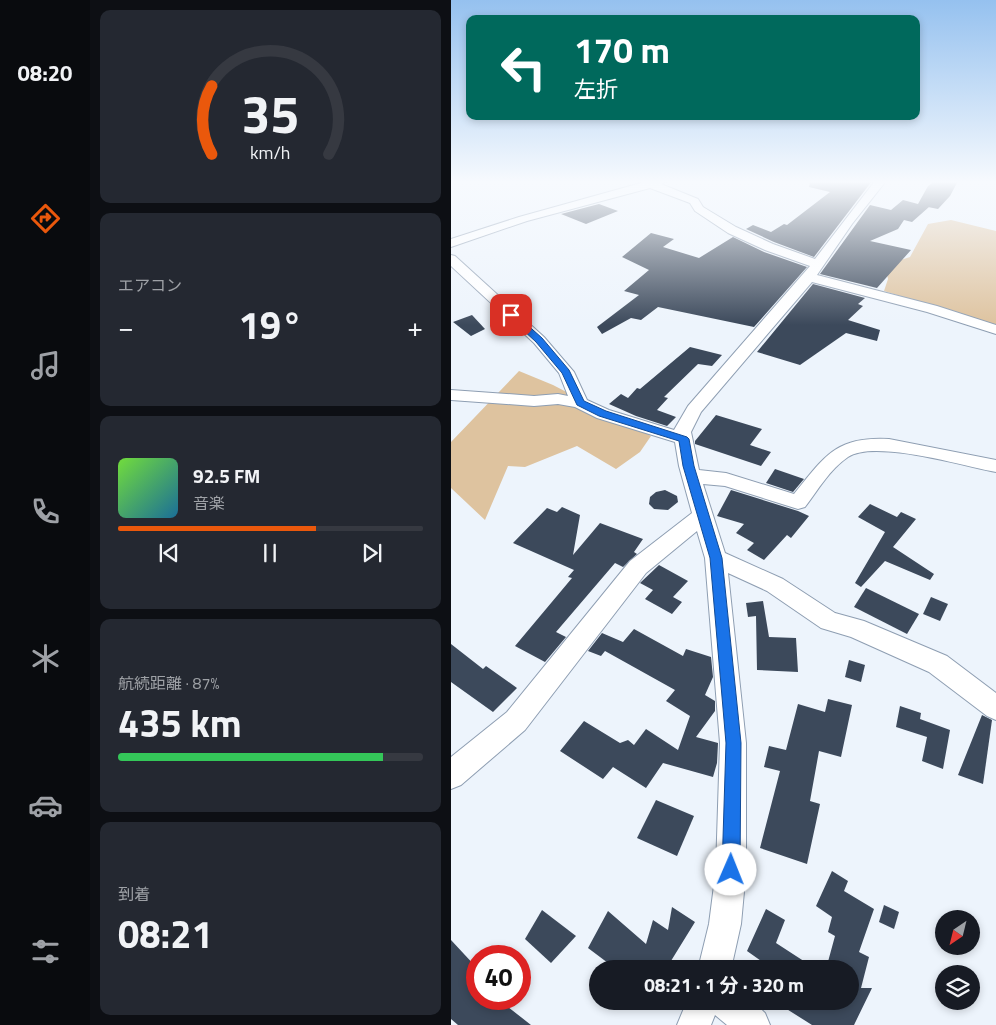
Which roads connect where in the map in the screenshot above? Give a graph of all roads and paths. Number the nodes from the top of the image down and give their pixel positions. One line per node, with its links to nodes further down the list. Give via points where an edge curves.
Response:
1 (494, 229): 4 (street)
2 (730, 229): 6 (street)
3 (843, 229): 6 (street)
4 (451, 243)
5 (451, 259): 9 (street, via 539,340 566,372)
6 (814, 270): 7 (street); 10 (street, via 694,410 682,432)
7 (996, 330)
8 (451, 396): 9 (street, via 534,401 558,399)
9 (580, 403): 10 (street, via 603,414)
10 (684, 439): 12 (street)
11 (996, 466): 12 (street, via 889,445 855,446 841,453 826,467 798,502 726,480)
12 (691, 476): 13 (street)
13 (703, 515): 14 (street); 16 (street, via 637,567 516,721)
14 (716, 558): 15 (street, via 775,585 829,621 856,628 938,664); 17 (street, via 733,743 731,870 725,924)
15 (996, 708)
16 (451, 775)
17 (716, 960)
18 (700, 1010): 20 (street)
19 (736, 1010): 21 (street)
20 (693, 1025)
21 (753, 1025)

